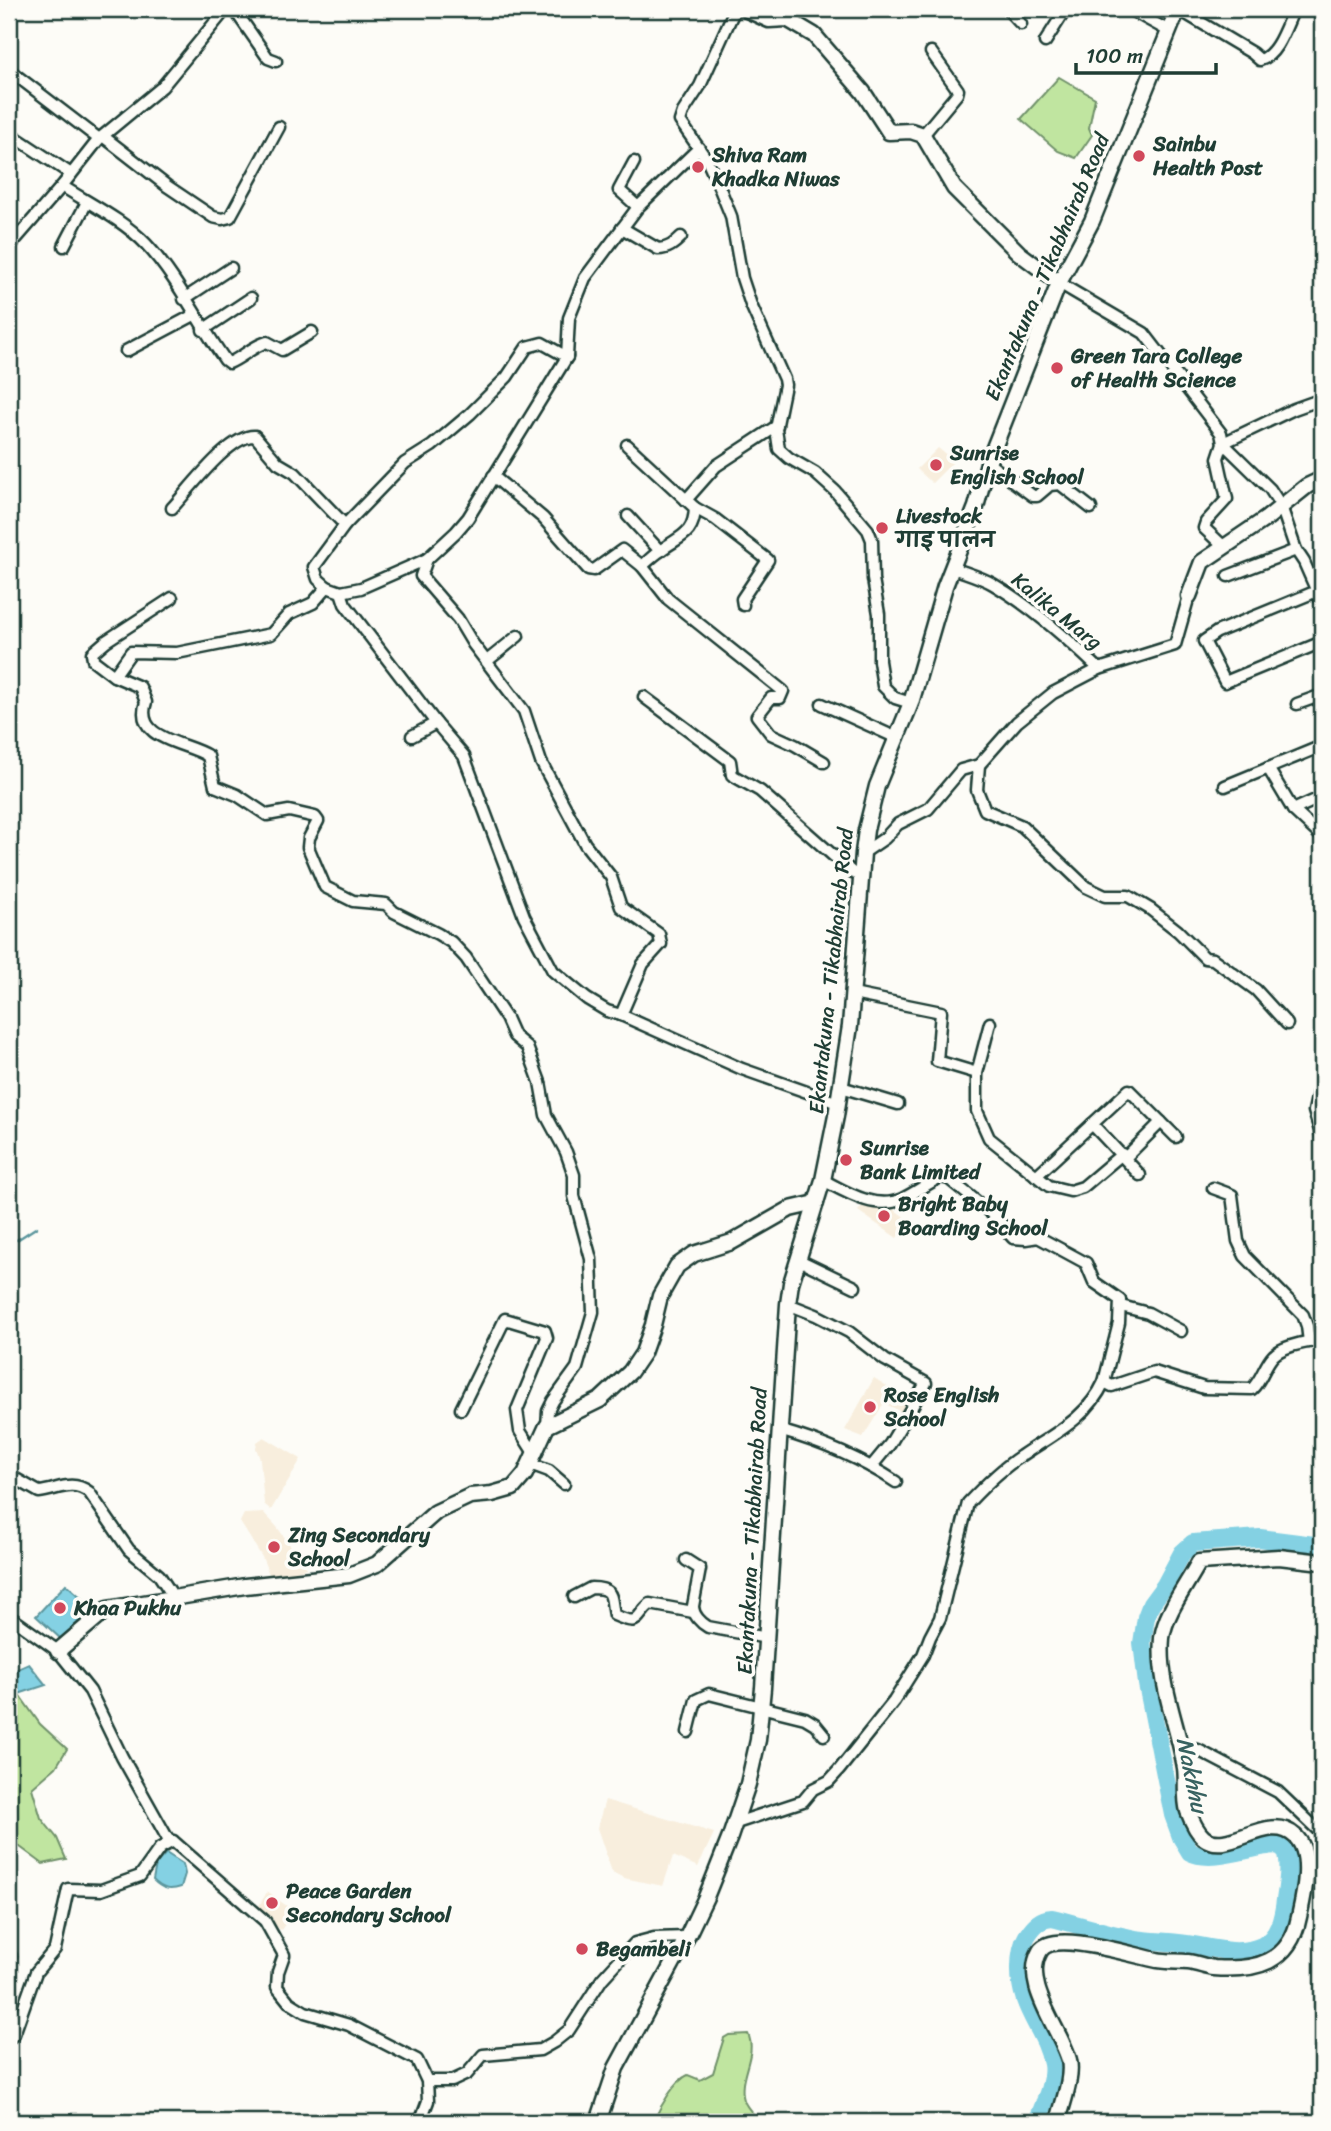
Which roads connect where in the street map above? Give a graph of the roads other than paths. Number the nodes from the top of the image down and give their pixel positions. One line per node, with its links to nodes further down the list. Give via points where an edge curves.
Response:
1 (234, 9): 14 (street, via 268,58)
2 (735, 9): 20 (street, via 680,121)
3 (745, 9): 18 (street, via 769,20 787,19 814,35 863,92 889,132)
4 (1007, 9): 10 (street)
5 (1066, 9): 12 (street)
6 (1129, 9): 11 (street)
7 (1178, 9): 8 (street, via 1260,60 1274,50); 11 (street, Ekantakuna - Tikabhairab Road)
8 (1294, 9)
9 (221, 11): 19 (street, via 162,87)
10 (1021, 24)
11 (1169, 31): 31 (street, Ekantakuna - Tikabhairab Road, via 1092,221)
12 (1045, 42)
13 (931, 52): 18 (street, via 958,90)
14 (276, 61)
15 (9, 70): 19 (street)
16 (279, 127): 19 (street, via 230,217 222,219)
17 (9, 133): 22 (street)
18 (923, 135): 31 (street, via 954,188 1019,253)
19 (102, 138): 22 (street)
20 (699, 148): 25 (street); 40 (street, via 731,216 748,296 784,379)
21 (634, 162): 25 (street, via 619,190)
22 (71, 174): 23 (street)
23 (62, 186): 24 (street); 29 (street)
24 (87, 202): 28 (street); 33 (street, via 145,244)
25 (638, 208): 26 (street)
26 (622, 228): 27 (street, via 658,249); 38 (street, via 582,285 569,318)
27 (681, 237)
28 (64, 246)
29 (9, 247)
30 (231, 268): 33 (street)
31 (1059, 283): 41 (street, via 1144,333 1221,433); 43 (street, Ekantakuna - Tikabhairab Road)
32 (251, 298): 35 (street)
33 (184, 299): 34 (street)
34 (194, 315): 35 (street); 37 (street)
35 (203, 330): 36 (street, via 229,362 267,342 282,350)
36 (312, 332)
37 (126, 351)
38 (567, 357): 44 (street); 52 (street, via 542,343 527,347 507,377 470,414 405,463)
39 (1322, 399): 41 (street)
40 (777, 426): 46 (street, via 716,466); 75 (street, via 779,449 825,482 868,530 883,686 895,698)
41 (1223, 443): 47 (street); 53 (street, via 1218,458 1227,499 1204,528)
42 (627, 445): 46 (street)
43 (988, 463): 49 (street, via 1033,496 1060,484); 58 (street, Ekantakuna - Tikabhairab Road)
44 (493, 475): 56 (street, via 468,518); 57 (street, via 543,518 588,569 594,570 622,550)
45 (1322, 479): 47 (street)
46 (686, 500): 48 (street)
47 (1281, 506): 53 (street); 54 (street)
48 (695, 508): 55 (street, via 691,528); 66 (street, via 768,560 742,599)
49 (1091, 508)
50 (172, 509): 52 (street, via 233,443 247,435 255,436)
51 (628, 516): 55 (street)
52 (345, 525): 60 (street, via 314,567)
53 (1223, 546): 63 (street, via 1202,562)
54 (1296, 550): 59 (street); 61 (street)
55 (660, 551): 57 (street)
56 (427, 559): 62 (street); 69 (street, via 421,576)
57 (642, 566): 81 (street, via 668,599 783,691 757,716 771,734)
58 (953, 568): 70 (street, Kalika Marg, via 992,583 1028,608); 75 (street, Ekantakuna - Tikabhairab Road)
59 (1228, 576)
60 (327, 587): 62 (street); 71 (street, via 313,603 289,614 271,634 177,653 131,652)
61 (1320, 590): 65 (street); 68 (street, via 1204,641 1225,682)
62 (341, 592): 77 (street, via 345,604)
63 (1189, 596): 70 (street, via 1175,645)
64 (172, 598): 71 (street, via 92,653 93,660)
65 (1322, 603)
66 (743, 605)
67 (518, 636): 69 (street)
68 (1322, 642)
69 (487, 661): 91 (street, via 524,712 541,762 584,844 611,877 621,907 659,934 661,944 643,964)
70 (1099, 670): 82 (street, via 1053,693 1017,722)
71 (114, 676): 118 (street, via 140,687 146,702 146,724 162,737 208,756 215,786 267,815 289,811 315,817 318,821 308,847 325,887 354,901 386,904 451,943 466,958 514,1036 527,1047 546,1115 574,1175 593,1291 592,1323 578,1368 548,1411)
72 (1322, 695): 76 (street)
73 (644, 697): 89 (street, via 730,761 732,775 760,791)
74 (822, 704): 79 (street)
75 (911, 704): 79 (street, Ekantakuna - Tikabhairab Road)
76 (1297, 704)
77 (436, 723): 78 (street); 91 (street, via 464,756 524,916 553,971 587,999)
78 (412, 736)
79 (897, 738): 88 (street, Ekantakuna - Tikabhairab Road, via 877,786)
80 (1322, 746): 83 (street)
81 (824, 762)
82 (979, 765): 88 (street, via 961,771 928,808 898,824); 93 (street, via 977,790 985,810 1022,826 1086,887 1105,896 1128,896 1150,909 1205,958 1256,989)
83 (1269, 768): 84 (street); 86 (street)
84 (1225, 786)
85 (1322, 797): 86 (street)
86 (1293, 810): 87 (street)
87 (1322, 836)
88 (863, 853): 89 (street, Ekantakuna - Tikabhairab Road)
89 (860, 876): 90 (street, Ekantakuna - Tikabhairab Road)
90 (852, 994): 94 (street, via 942,1012 937,1061); 96 (street, Ekantakuna - Tikabhairab Road)
91 (621, 1015): 97 (street, via 742,1069)
92 (990, 1023): 94 (street)
93 (1287, 1024)
94 (977, 1073): 105 (street, via 976,1111 989,1138)
95 (1322, 1074): 102 (street, via 1314,1111)
96 (841, 1087): 97 (street, Ekantakuna - Tikabhairab Road); 98 (street)
97 (838, 1103): 106 (street, Ekantakuna - Tikabhairab Road)
98 (898, 1104)
99 (1161, 1122): 100 (street, via 1129,1090); 101 (street); 103 (street)
100 (1092, 1124): 103 (street); 105 (street)
101 (1176, 1137)
102 (1322, 1137)
103 (1123, 1156): 104 (street); 105 (street, via 1083,1188 1070,1191)
104 (1140, 1175)
105 (1036, 1177)
106 (823, 1180): 108 (street, Ekantakuna - Tikabhairab Road); 112 (street, via 862,1200 891,1202 941,1177 948,1179 992,1214 1013,1238 1038,1237 1086,1263 1094,1282 1121,1300)
107 (1213, 1188): 115 (street, via 1232,1195 1240,1247 1303,1315)
108 (816, 1203): 109 (street, Ekantakuna - Tikabhairab Road); 118 (street, via 790,1209 677,1266 660,1296 643,1353 631,1372 600,1400)
109 (799, 1260): 110 (street); 111 (street, Ekantakuna - Tikabhairab Road)
110 (855, 1287)
111 (788, 1304): 119 (street, Ekantakuna - Tikabhairab Road); 121 (street, via 849,1332 926,1383)
112 (1121, 1306): 113 (street, via 1148,1313); 116 (street)
113 (1181, 1331)
114 (1322, 1339): 115 (street)
115 (1309, 1342): 116 (street, via 1278,1351 1252,1390 1204,1388 1154,1372 1112,1386)
116 (1104, 1382): 137 (street, via 1086,1412 1020,1457 968,1503 940,1618 923,1655 894,1701 839,1770 803,1801)
117 (461, 1409): 120 (street, via 505,1319 545,1331 547,1339 517,1410)
118 (547, 1426): 120 (street)
119 (779, 1430): 121 (street); 131 (street, Ekantakuna - Tikabhairab Road)
120 (532, 1459): 124 (street); 127 (street, via 513,1488 470,1496 436,1512 364,1570)
121 (871, 1467): 123 (street)
122 (9, 1475): 127 (street, via 39,1492 81,1486 129,1550 159,1575)
123 (896, 1482)
124 (564, 1484)
125 (685, 1560): 129 (street, via 700,1569)
126 (1322, 1562): 136 (street, via 1279,1557 1199,1562 1165,1623 1162,1639 1167,1694)
127 (173, 1596): 132 (street, via 107,1609)
128 (574, 1597): 129 (street, via 591,1588 607,1591 614,1598 614,1615 635,1620 650,1605)
129 (693, 1612): 131 (street, via 708,1627)
130 (9, 1616): 132 (street)
131 (767, 1638): 133 (street, Ekantakuna - Tikabhairab Road)
132 (58, 1651): 139 (street, via 90,1691 122,1757 169,1841)
133 (761, 1708): 134 (street, via 709,1694 701,1696); 135 (street, via 805,1718); 137 (street, Ekantakuna - Tikabhairab Road)
134 (688, 1731)
135 (824, 1735)
136 (1179, 1746): 138 (street, via 1198,1750 1278,1792); 145 (street, via 1188,1809 1205,1838 1225,1841 1273,1828 1289,1830 1298,1838 1306,1871 1296,1931 1280,1955 1266,1964 1240,1967 1161,1961 1071,1941 1042,1948 1036,1969 1037,1994 1070,2063)
137 (736, 1822): 140 (street, Ekantakuna - Tikabhairab Road)
138 (1322, 1834)
139 (173, 1840): 141 (street, via 160,1848 140,1876 101,1890 68,1889 55,1949 36,1972); 142 (street, via 265,1921 284,1955 277,1987 289,2002 349,2025 417,2060)
140 (687, 1937): 142 (street, via 635,1943 602,1979 569,2029 540,2050 482,2055 467,2074 453,2081); 144 (street, Ekantakuna - Tikabhairab Road, via 616,2068)
141 (9, 2039)
142 (427, 2081): 143 (street, via 428,2101)
143 (420, 2122)
144 (598, 2122)
145 (1058, 2122)

